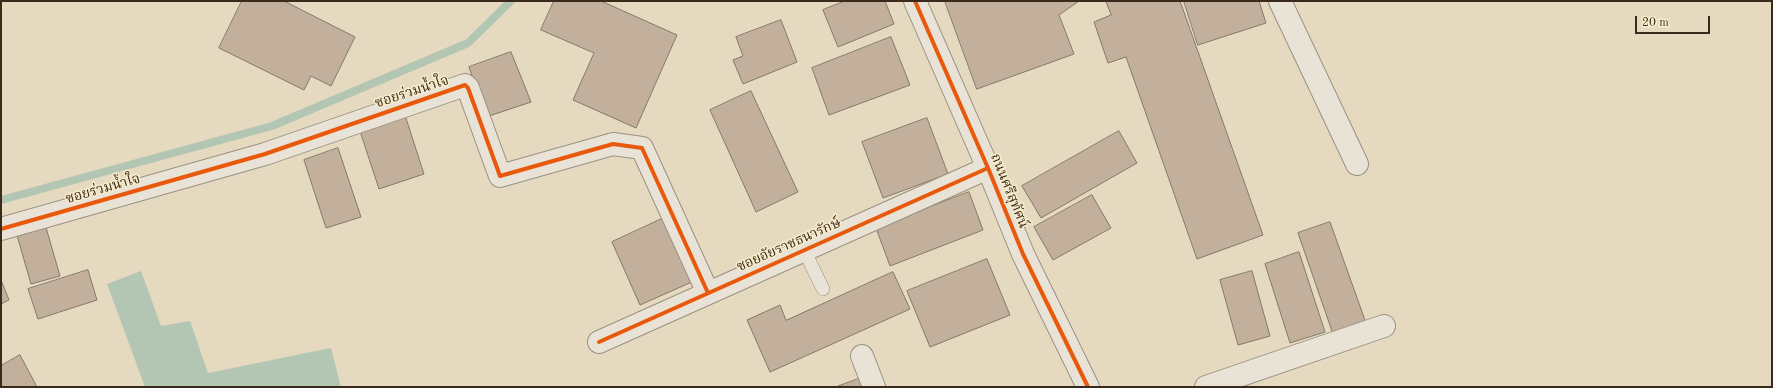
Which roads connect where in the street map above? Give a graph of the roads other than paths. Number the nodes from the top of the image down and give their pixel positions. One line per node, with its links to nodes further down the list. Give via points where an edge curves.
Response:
1 (915, 1): 4 (street, ถนนศรีสุทัศน์)
2 (1280, 1): 3 (street)
3 (1357, 164)
4 (988, 168): 6 (street, ซอยอัยราชธนารักษ์); 13 (street, ถนนศรีสุทัศน์, via 1023,254)
5 (1, 229): 8 (street, ซอยร่วมน้ำใจ, via 265,154 465,85 500,176 613,144 642,148)
6 (804, 250): 7 (lane); 8 (street, ซอยอัยราชธนารักษ์)
7 (823, 289)
8 (708, 293): 10 (street, ซอยอัยราชธนารักษ์)
9 (1384, 326): 14 (street)
10 (599, 342)
11 (862, 356): 12 (street)
12 (874, 387)
13 (1088, 387)
14 (1206, 387)

